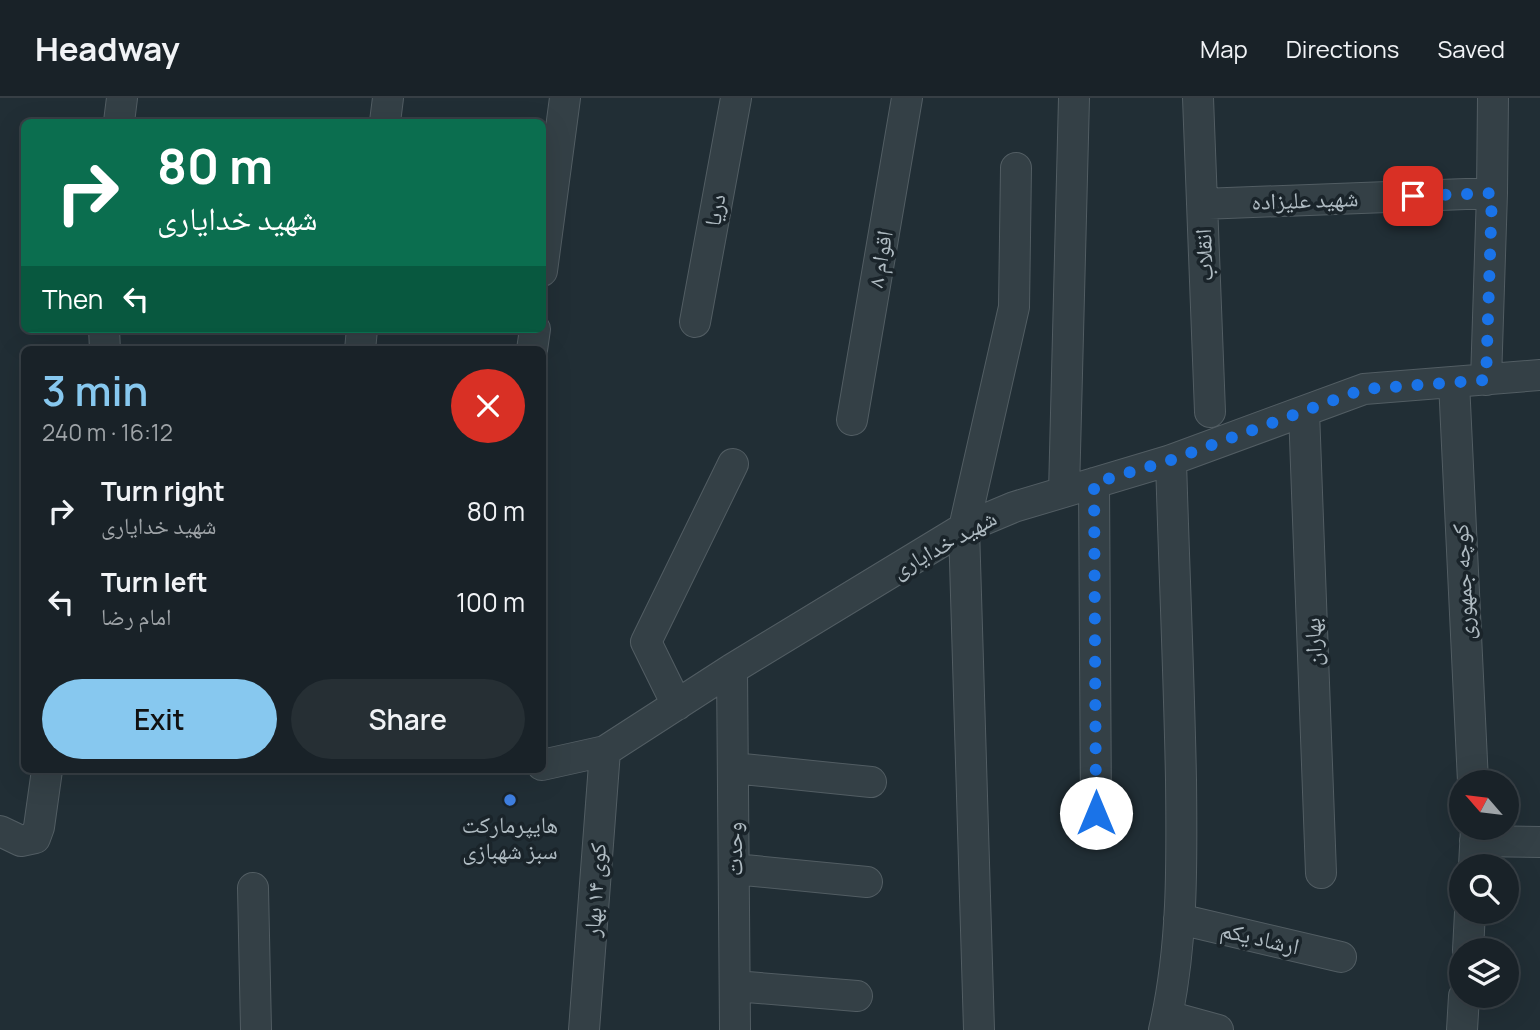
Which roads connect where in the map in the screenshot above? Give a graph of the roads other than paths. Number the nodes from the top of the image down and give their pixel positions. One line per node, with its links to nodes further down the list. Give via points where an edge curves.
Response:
1 (122, 98): 9 (street)
2 (388, 98): 10 (street)
3 (565, 98): 14 (street)
4 (736, 98): 15 (street, دریا)
5 (907, 98): 21 (street, اقوام ۸)
6 (1074, 98): 25 (street)
7 (1198, 98): 13 (street, انقلاب)
8 (1493, 98): 12 (street)
9 (119, 119)
10 (385, 119)
11 (1016, 168): 26 (street, via 1014,307)
12 (1492, 193): 13 (street, شهید علیزاده); 17 (street)
13 (1202, 204): 20 (street, انقلاب)
14 (546, 241)
15 (695, 322)
16 (1540, 375): 17 (street, شهید خدایاری)
17 (1486, 380): 18 (street, شهید خدایاری)
18 (1454, 382): 19 (street, شهید خدایاری, via 1364,389); 32 (street, کوچه جمهوری)
19 (1304, 411): 22 (street, شهید خدایاری); 40 (street, بهاران)
20 (1210, 412)
21 (852, 420)
22 (1171, 460): 24 (street, شهید خدایاری); 43 (street, via 1181,745)
23 (733, 464): 28 (street, via 646,642)
24 (1094, 483): 25 (street, شهید خدایاری); 35 (street)
25 (1064, 492): 26 (street, شهید خدایاری)
26 (964, 528): 27 (street, شهید خدایاری); 52 (street)
27 (732, 669): 28 (street, شهید خدایاری); 31 (street, وحدت)
28 (677, 705): 29 (street, شهید خدایاری)
29 (605, 751): 30 (street, شهید خدایاری); 50 (street, کوی ۱۴ بهار)
30 (546, 766)
31 (733, 768): 34 (street); 39 (street, وحدت)
32 (1472, 770)
33 (47, 773): 36 (street, via 34,838 21,841)
34 (871, 782)
35 (1096, 813)
36 (0, 831)
37 (1540, 842): 38 (street)
38 (1475, 845)
39 (734, 869): 41 (street); 45 (street, وحدت)
40 (1321, 873)
41 (867, 881)
42 (253, 888): 49 (street)
43 (1179, 919): 44 (street, ارشاد یکم); 48 (street)
44 (1341, 957)
45 (735, 986): 46 (street); 51 (street, وحدت)
46 (857, 996)
47 (1463, 1008): 54 (street)
48 (1166, 1023): 53 (street)
49 (256, 1030)
50 (584, 1030)
51 (735, 1030)
52 (979, 1030)
53 (1217, 1030)
54 (1462, 1030)

